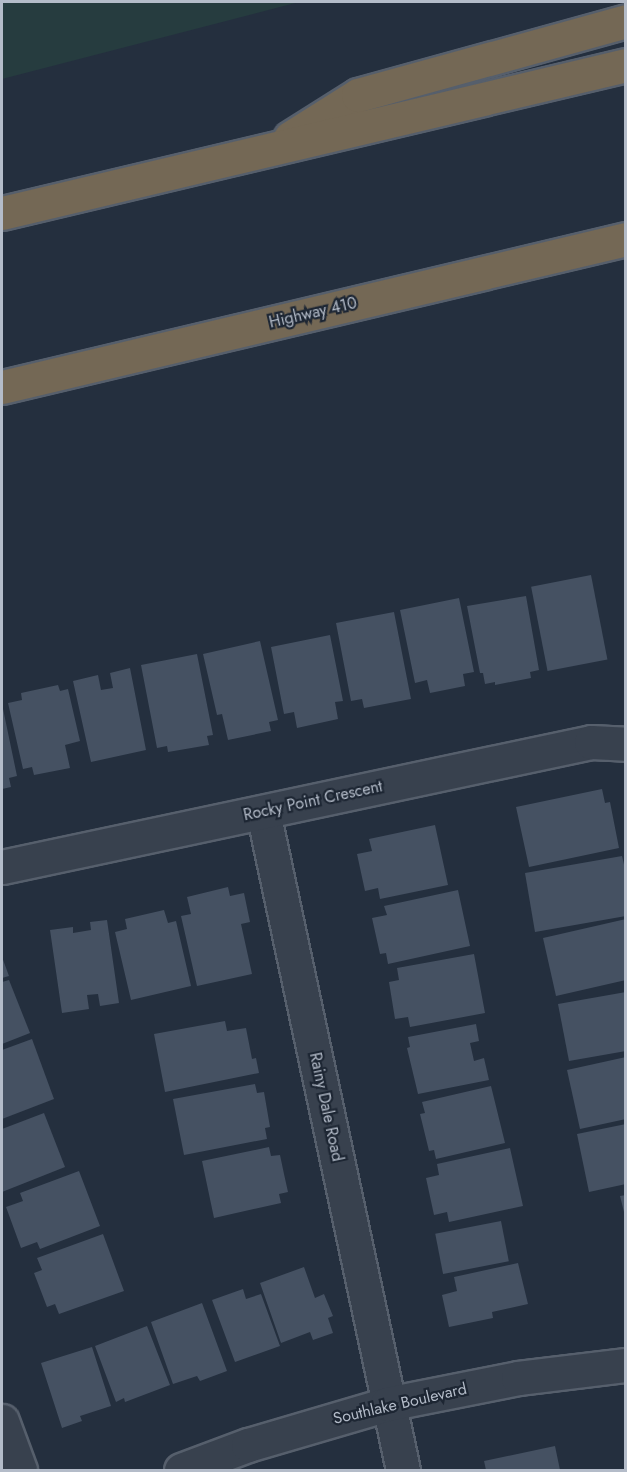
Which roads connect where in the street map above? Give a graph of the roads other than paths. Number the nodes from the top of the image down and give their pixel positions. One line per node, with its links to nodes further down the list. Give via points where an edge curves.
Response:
1 (626, 21): 3 (highway, via 358,95)
2 (626, 65): 3 (highway)
3 (268, 152): 4 (highway)
4 (2, 213)
5 (626, 238): 6 (highway, Highway 410)
6 (2, 387)
7 (626, 744): 8 (street, Rocky Point Crescent, via 591,742)
8 (263, 812): 9 (street, Rocky Point Crescent); 11 (street, Rainy Dale Road)
9 (2, 867)
10 (626, 1365): 11 (street, Southlake Boulevard, via 518,1378)
11 (387, 1404): 14 (street, Southlake Boulevard, via 248,1445); 15 (street, Rainy Dale Road)
12 (2, 1421): 13 (street)
13 (20, 1470)
14 (182, 1470)
15 (403, 1470)

